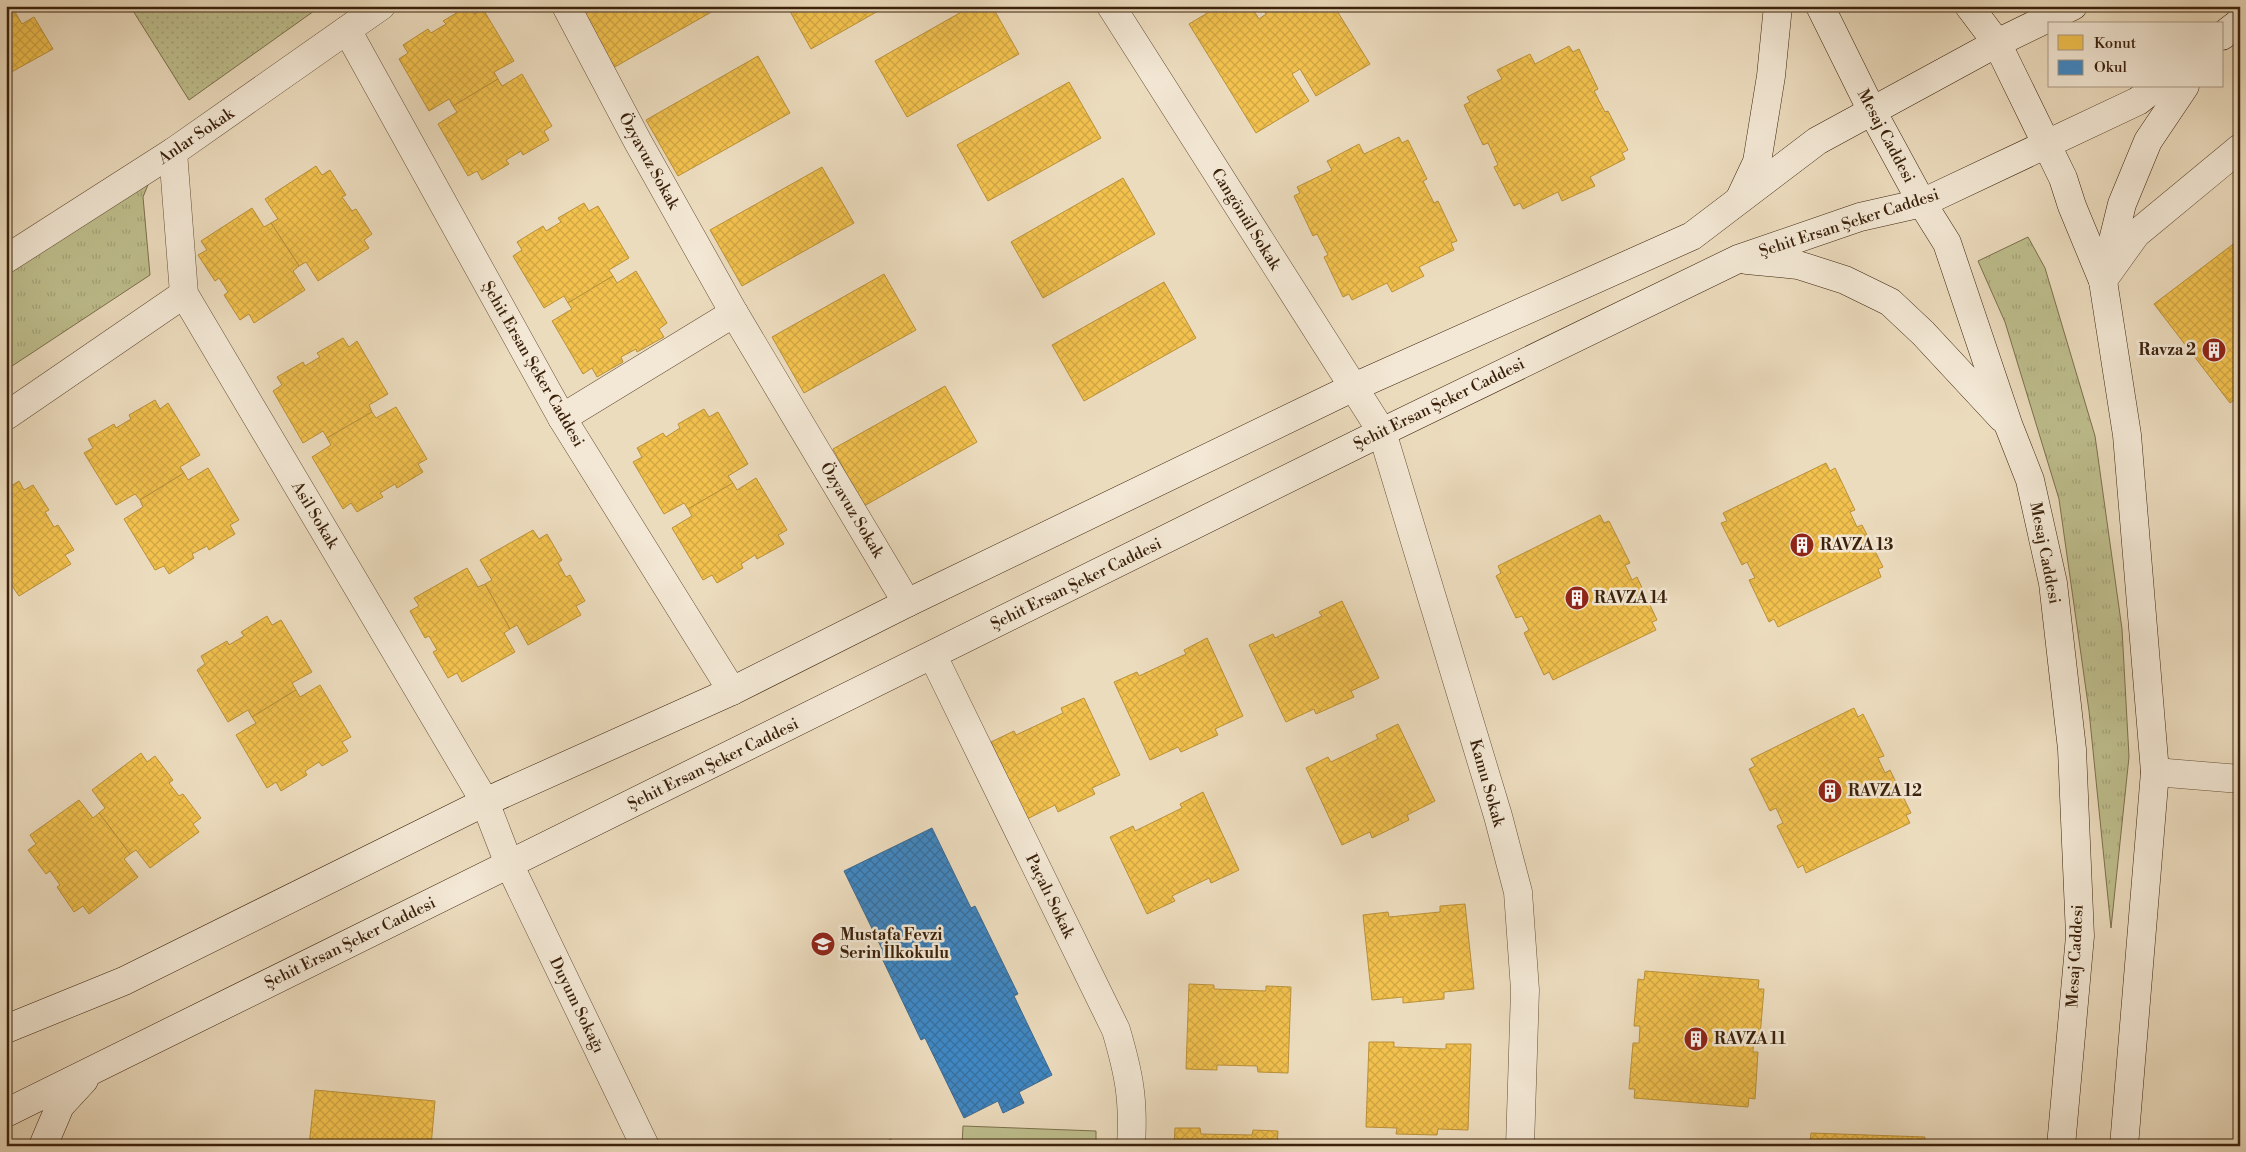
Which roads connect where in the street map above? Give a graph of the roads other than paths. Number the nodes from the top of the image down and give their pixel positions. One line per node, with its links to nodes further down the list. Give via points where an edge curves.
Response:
1 (381, 6): 9 (street, Anlar Sokak)
2 (566, 6): 24 (street, Özyavuz Sokak)
3 (1111, 6): 25 (street, Cangönül Sokak)
4 (1778, 6): 18 (street, via 1757,162)
5 (1820, 6): 14 (street, Mesaj Caddesi)
6 (1969, 6): 11 (street)
7 (2074, 6): 11 (street)
8 (2240, 22): 10 (street)
9 (347, 30): 17 (street, Anlar Sokak); 27 (street, Şehit Ersan Şeker Caddesi)
10 (2224, 34)
11 (1997, 43): 14 (street); 15 (street)
12 (2154, 88): 15 (street, Şehit Ersan Şeker Caddesi, via 2138,101)
13 (2184, 88): 22 (street, via 2148,141 2122,204)
14 (1872, 111): 18 (street, via 1817,142); 19 (street, Mesaj Caddesi)
15 (2046, 146): 19 (street, Şehit Ersan Şeker Caddesi); 22 (street, via 2063,178)
16 (2240, 148): 22 (street, via 2136,234)
17 (174, 152): 20 (street, Anlar Sokak); 23 (street, Asil Sokak)
18 (1740, 200): 25 (street, via 1692,236)
19 (1922, 203): 21 (street, Şehit Ersan Şeker Caddesi, via 1860,217); 28 (street, Mesaj Caddesi, via 1947,243)
20 (6, 258)
21 (1738, 259): 28 (street, via 1798,265 1845,280 1890,302); 29 (street, Şehit Ersan Şeker Caddesi)
22 (2103, 281): 33 (street, via 2127,435)
23 (184, 294): 26 (street); 35 (street, Asil Sokak)
24 (734, 313): 27 (street); 30 (street, Özyavuz Sokak)
25 (1354, 388): 29 (street, Cangönül Sokak); 30 (street)
26 (6, 416)
27 (562, 418): 32 (street, Şehit Ersan Şeker Caddesi)
28 (2008, 424): 44 (street, Mesaj Caddesi, via 2030,480 2053,583 2072,749 2080,936)
29 (1382, 432): 31 (street, Şehit Ersan Şeker Caddesi); 43 (street, Kamu Sokak, via 1518,892 1525,990)
30 (907, 603): 32 (street)
31 (933, 656): 36 (street, Şehit Ersan Şeker Caddesi); 42 (street, Paçalı Sokak, via 1116,1030 1132,1092)
32 (732, 691): 35 (street)
33 (2155, 772): 34 (street); 45 (street)
34 (2240, 779)
35 (485, 802): 36 (street, Asil Sokak); 37 (street, via 124,980)
36 (509, 864): 38 (street, Şehit Ersan Şeker Caddesi); 41 (street, Duyum Sokağı)
37 (6, 1029)
38 (94, 1069): 39 (street, Şehit Ersan Şeker Caddesi); 40 (street, via 60,1106)
39 (6, 1113)
40 (43, 1146)
41 (645, 1146)
42 (1131, 1146)
43 (1520, 1146)
44 (2061, 1146)
45 (2124, 1146)

